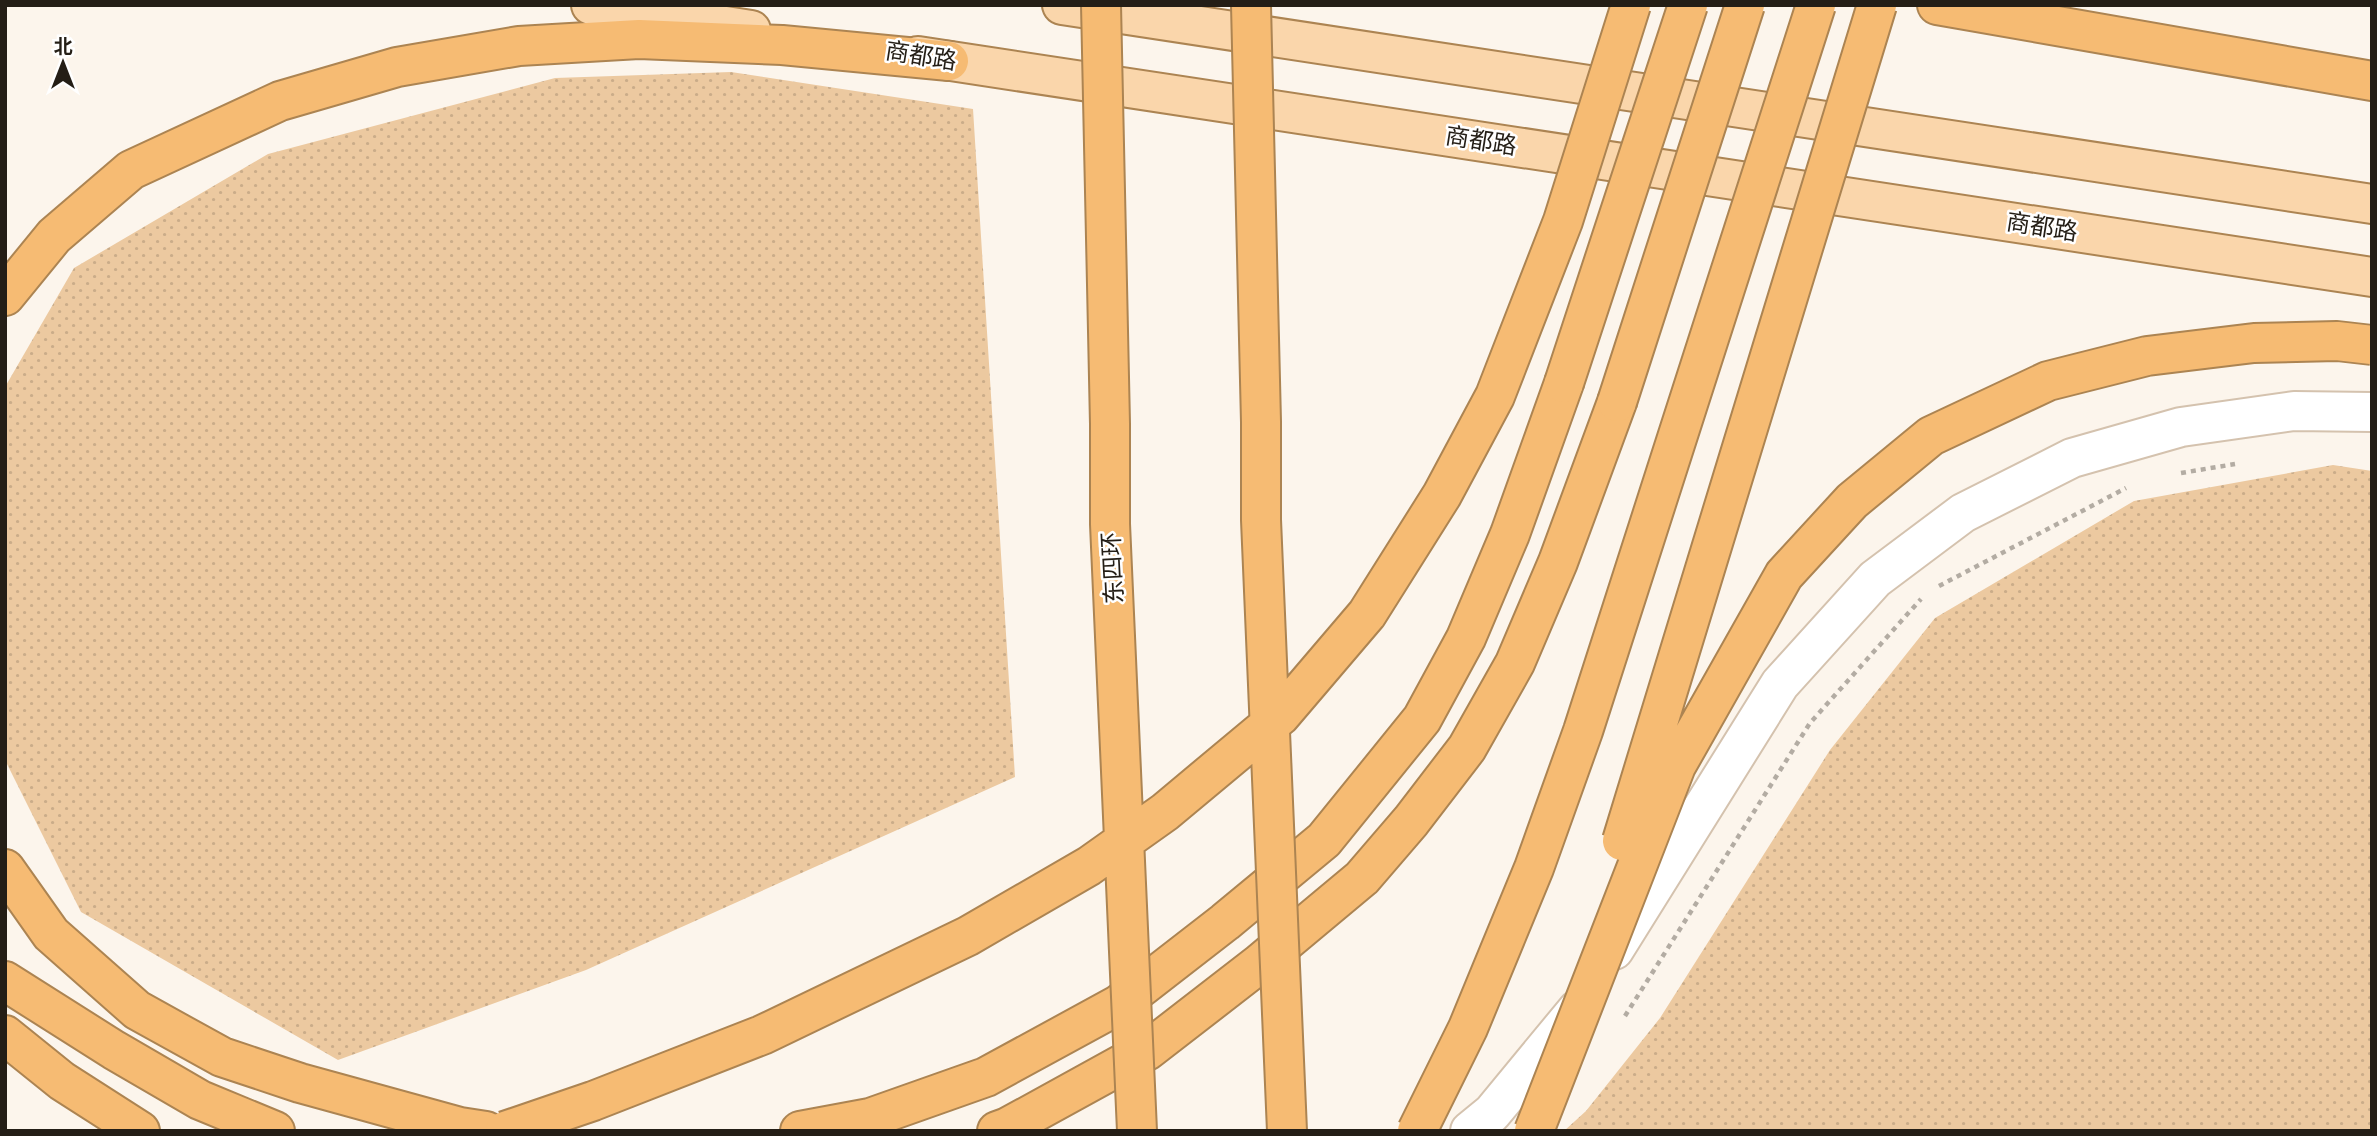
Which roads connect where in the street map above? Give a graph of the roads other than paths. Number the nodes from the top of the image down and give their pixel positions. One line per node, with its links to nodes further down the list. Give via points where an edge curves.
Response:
1 (590, 5): 11 (main road, 商都路)
2 (1062, 5): 13 (main road)
3 (1101, 5): 27 (highway, 东四环, bridge, via 1110,524)
4 (1251, 5): 28 (highway, bridge, via 1261,520)
5 (1631, 5): 24 (highway, bridge, via 1563,221 1495,396 1442,495 1367,614 1280,716 1165,812 1100,858 968,936 762,1035)
6 (1688, 5): 25 (highway, bridge, via 1510,534 1466,638 1422,719 1324,840 1118,1005 986,1077 870,1118)
7 (1745, 5): 26 (highway, bridge, via 1617,402 1558,562 1515,663 1467,748 1362,878 1259,964 1148,1050)
8 (1816, 5): 29 (highway, bridge, via 1534,868 1468,1028)
9 (1877, 5): 31 (highway, bridge)
10 (1937, 5): 12 (highway)
11 (949, 61): 14 (main road, 商都路); 15 (highway, via 782,45 639,39 519,46 397,67 280,101 131,170 54,236)
12 (2372, 81)
13 (2372, 204)
14 (2372, 277)
15 (5, 296)
16 (2372, 345): 31 (highway, bridge, via 2254,343 2147,356 2048,382 1931,436 1852,501 1784,575 1676,766)
17 (2372, 412): 30 (street, via 2294,411 2181,427 2072,458 1963,513 1875,579 1780,684 1571,1020 1492,1113)
18 (5, 869): 23 (highway, via 51,934 137,1010 222,1057 460,1128)
19 (5, 981): 22 (highway, via 200,1100)
20 (5, 1035): 21 (highway, via 62,1081)
21 (140, 1131)
22 (275, 1131)
23 (486, 1131)
24 (505, 1131)
25 (800, 1131)
26 (997, 1131)
27 (1137, 1131)
28 (1287, 1131)
29 (1417, 1131)
30 (1469, 1131)
31 (1534, 1131)

